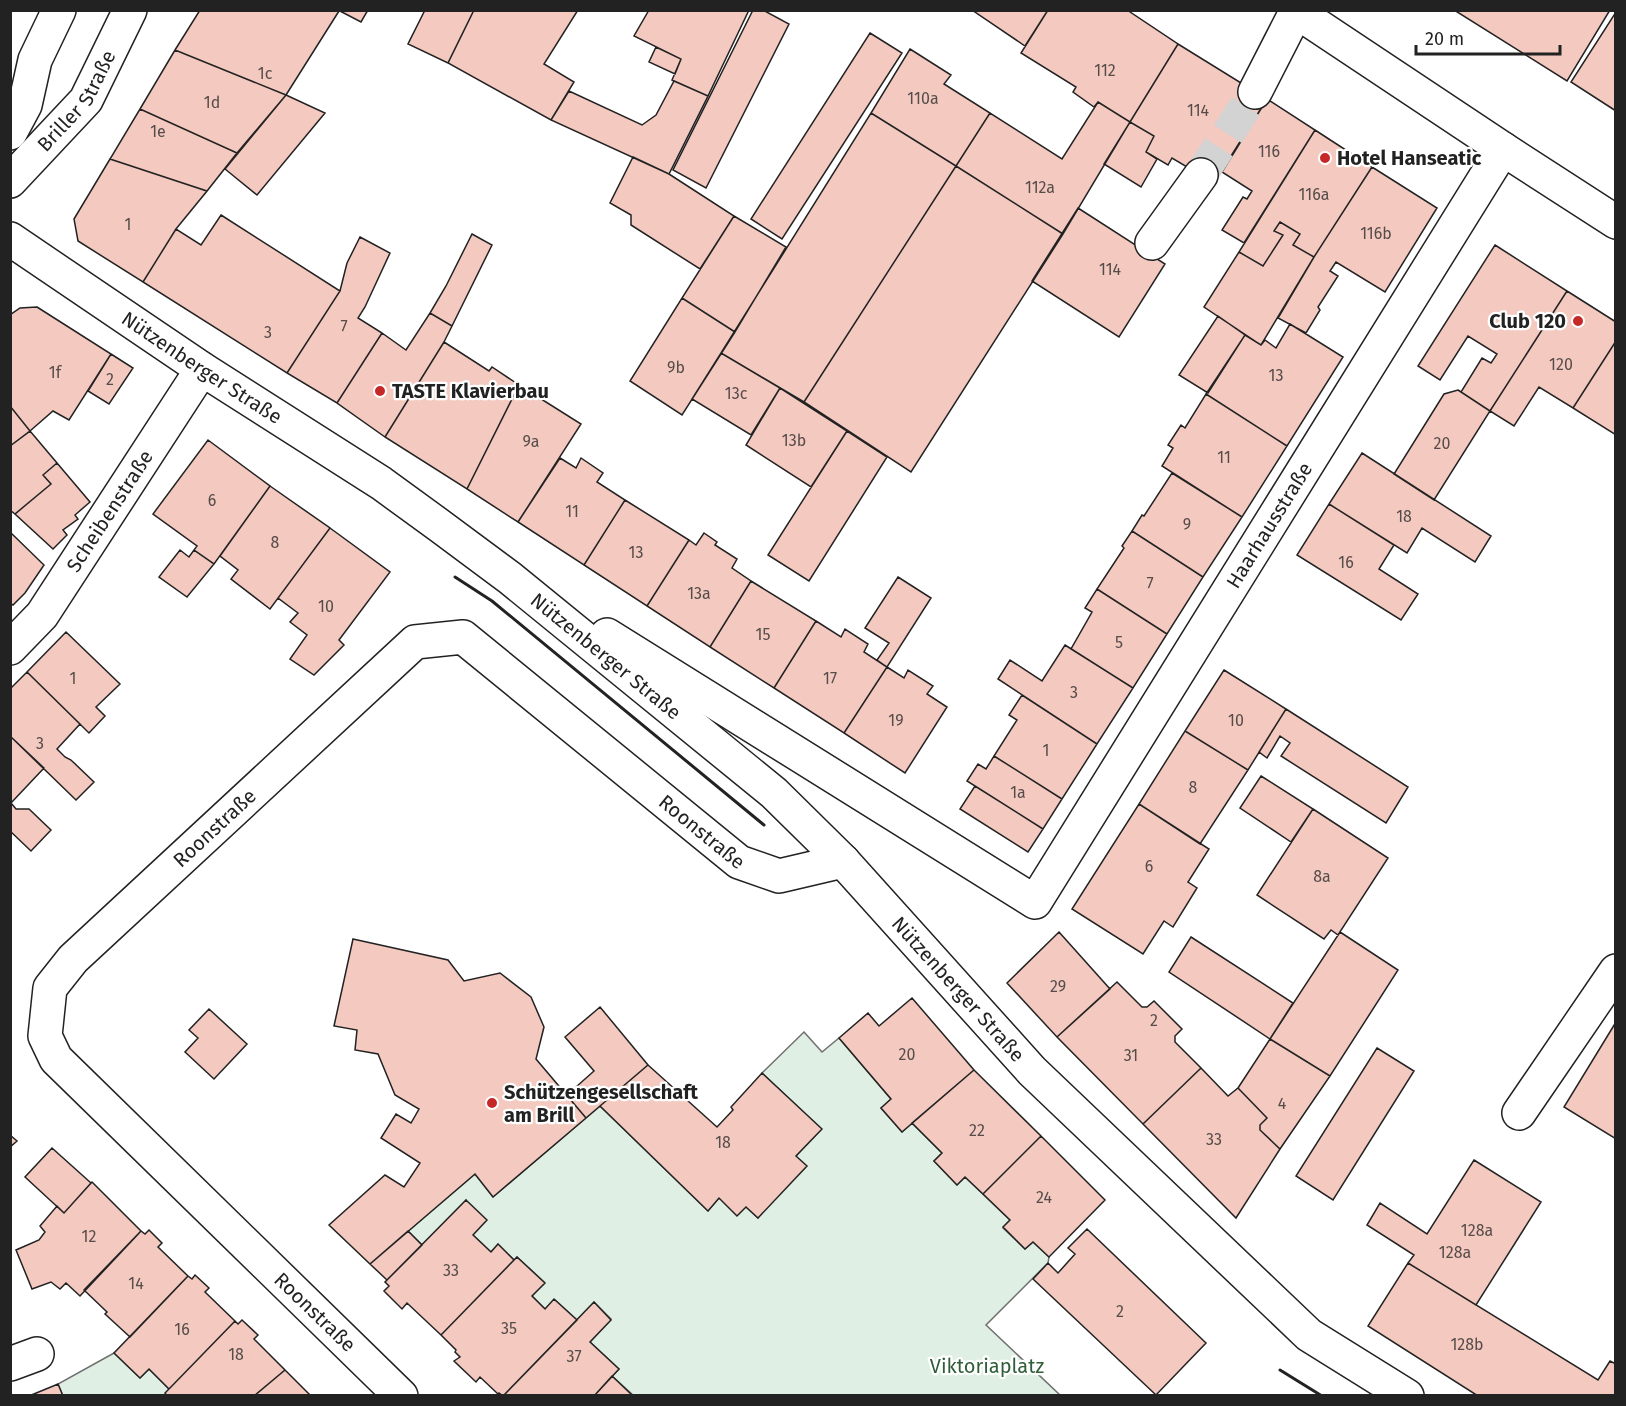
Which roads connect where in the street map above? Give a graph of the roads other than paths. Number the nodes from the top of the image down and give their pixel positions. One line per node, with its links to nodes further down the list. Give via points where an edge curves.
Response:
1 (59, 10): 5 (street, Briller Straße, via 35,60 25,105)
2 (130, 10): 8 (street, Briller Straße, via 86,100)
3 (1295, 11): 4 (street); 6 (street)
4 (1255, 92)
5 (10, 134)
6 (1503, 149): 9 (street); 16 (street, Haarhausstraße)
7 (1201, 176): 11 (street)
8 (10, 181)
9 (1616, 222)
10 (10, 239): 12 (street, Nützenberger Straße)
11 (1152, 243)
12 (202, 369): 13 (street, Nützenberger Straße, via 381,483); 14 (street, Scheibenstraße, via 42,615)
13 (510, 578): 15 (street, Nützenberger Straße, via 774,793); 16 (street, Nützenberger Straße, via 528,585)
14 (10, 648)
15 (843, 861): 19 (street, Roonstraße, via 778,876 739,862 463,637 415,642 73,959 50,988 45,1036 56,1059); 20 (street, Nützenberger Straße, via 1032,1071 1309,1335)
16 (1035, 902)
17 (1616, 971): 18 (street)
18 (1520, 1113)
19 (401, 1395)
20 (1407, 1395)

